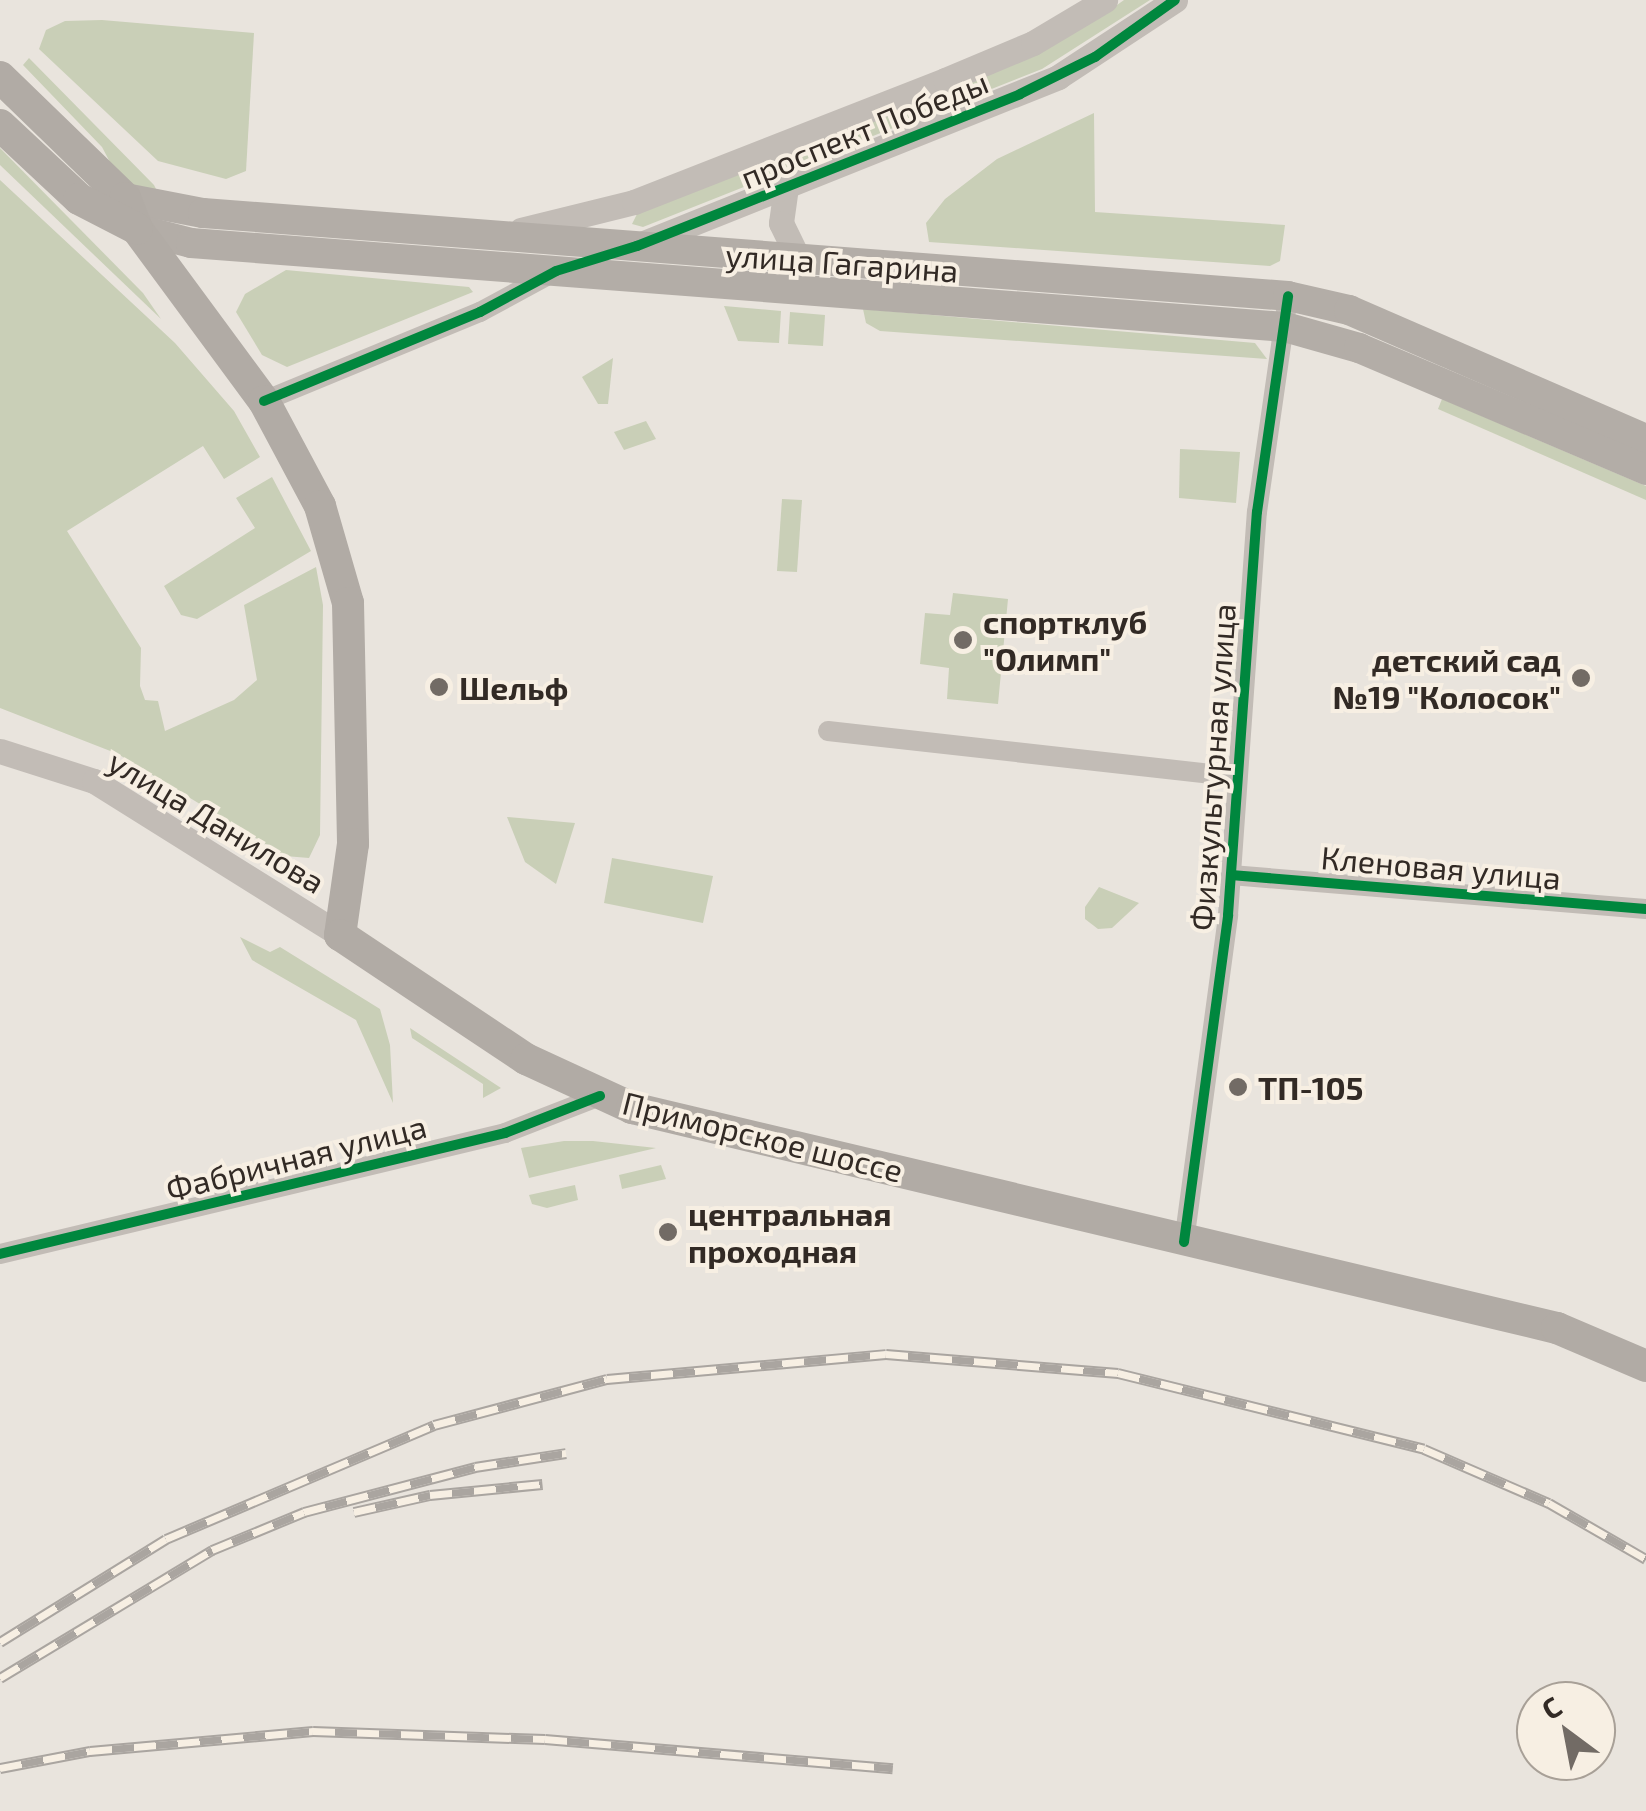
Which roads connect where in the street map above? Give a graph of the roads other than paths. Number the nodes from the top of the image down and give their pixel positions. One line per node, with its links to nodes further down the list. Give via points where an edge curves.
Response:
1 (1105, 0): 6 (street, проспект Победы, via 1034,43)
2 (1175, 0): 5 (street, проспект Победы, via 1058,77)
3 (0, 77): 7 (main road, улица Гагарина)
4 (0, 124): 7 (main road, улица Гагарина, via 79,199)
5 (786, 186): 9 (street, проспект Победы); 10 (street, via 781,223)
6 (630, 203): 8 (street, проспект Победы); 9 (street, via 622,218)
7 (131, 214): 8 (main road, улица Гагарина, via 203,213); 11 (main road, улица Гагарина, via 191,243); 15 (main road)
8 (490, 236): 9 (main road, улица Гагарина)
9 (637, 246): 10 (main road, улица Гагарина); 11 (street, проспект Победы); 12 (street)
10 (798, 258): 13 (main road, улица Гагарина)
11 (556, 271): 12 (main road, улица Гагарина); 15 (street, via 480,312)
12 (655, 278): 14 (main road, улица Гагарина)
13 (1288, 296): 14 (street, Физкультурная улица); 16 (main road, улица Гагарина, via 1349,310)
14 (1285, 327): 17 (main road, улица Гагарина, via 1359,348); 20 (street, Физкультурная улица, via 1257,512)
15 (264, 401): 23 (main road, via 320,506 348,603 353,844)
16 (1646, 439)
17 (1646, 470)
18 (828, 731): 20 (street)
19 (0, 751): 23 (street, улица Данилова, via 94,781)
20 (1236, 777): 21 (street, Физкультурная улица)
21 (1231, 876): 22 (street, Кленовая улица); 25 (street, Физкультурная улица)
22 (1646, 908)
23 (340, 935): 24 (main road, Приморское шоссе, via 475,1028)
24 (600, 1096): 25 (main road, Приморское шоссе); 26 (street, Фабричная улица, via 505,1132)
25 (1184, 1242): 27 (main road, Приморское шоссе, via 1557,1328)
26 (0, 1254)
27 (1646, 1366)

